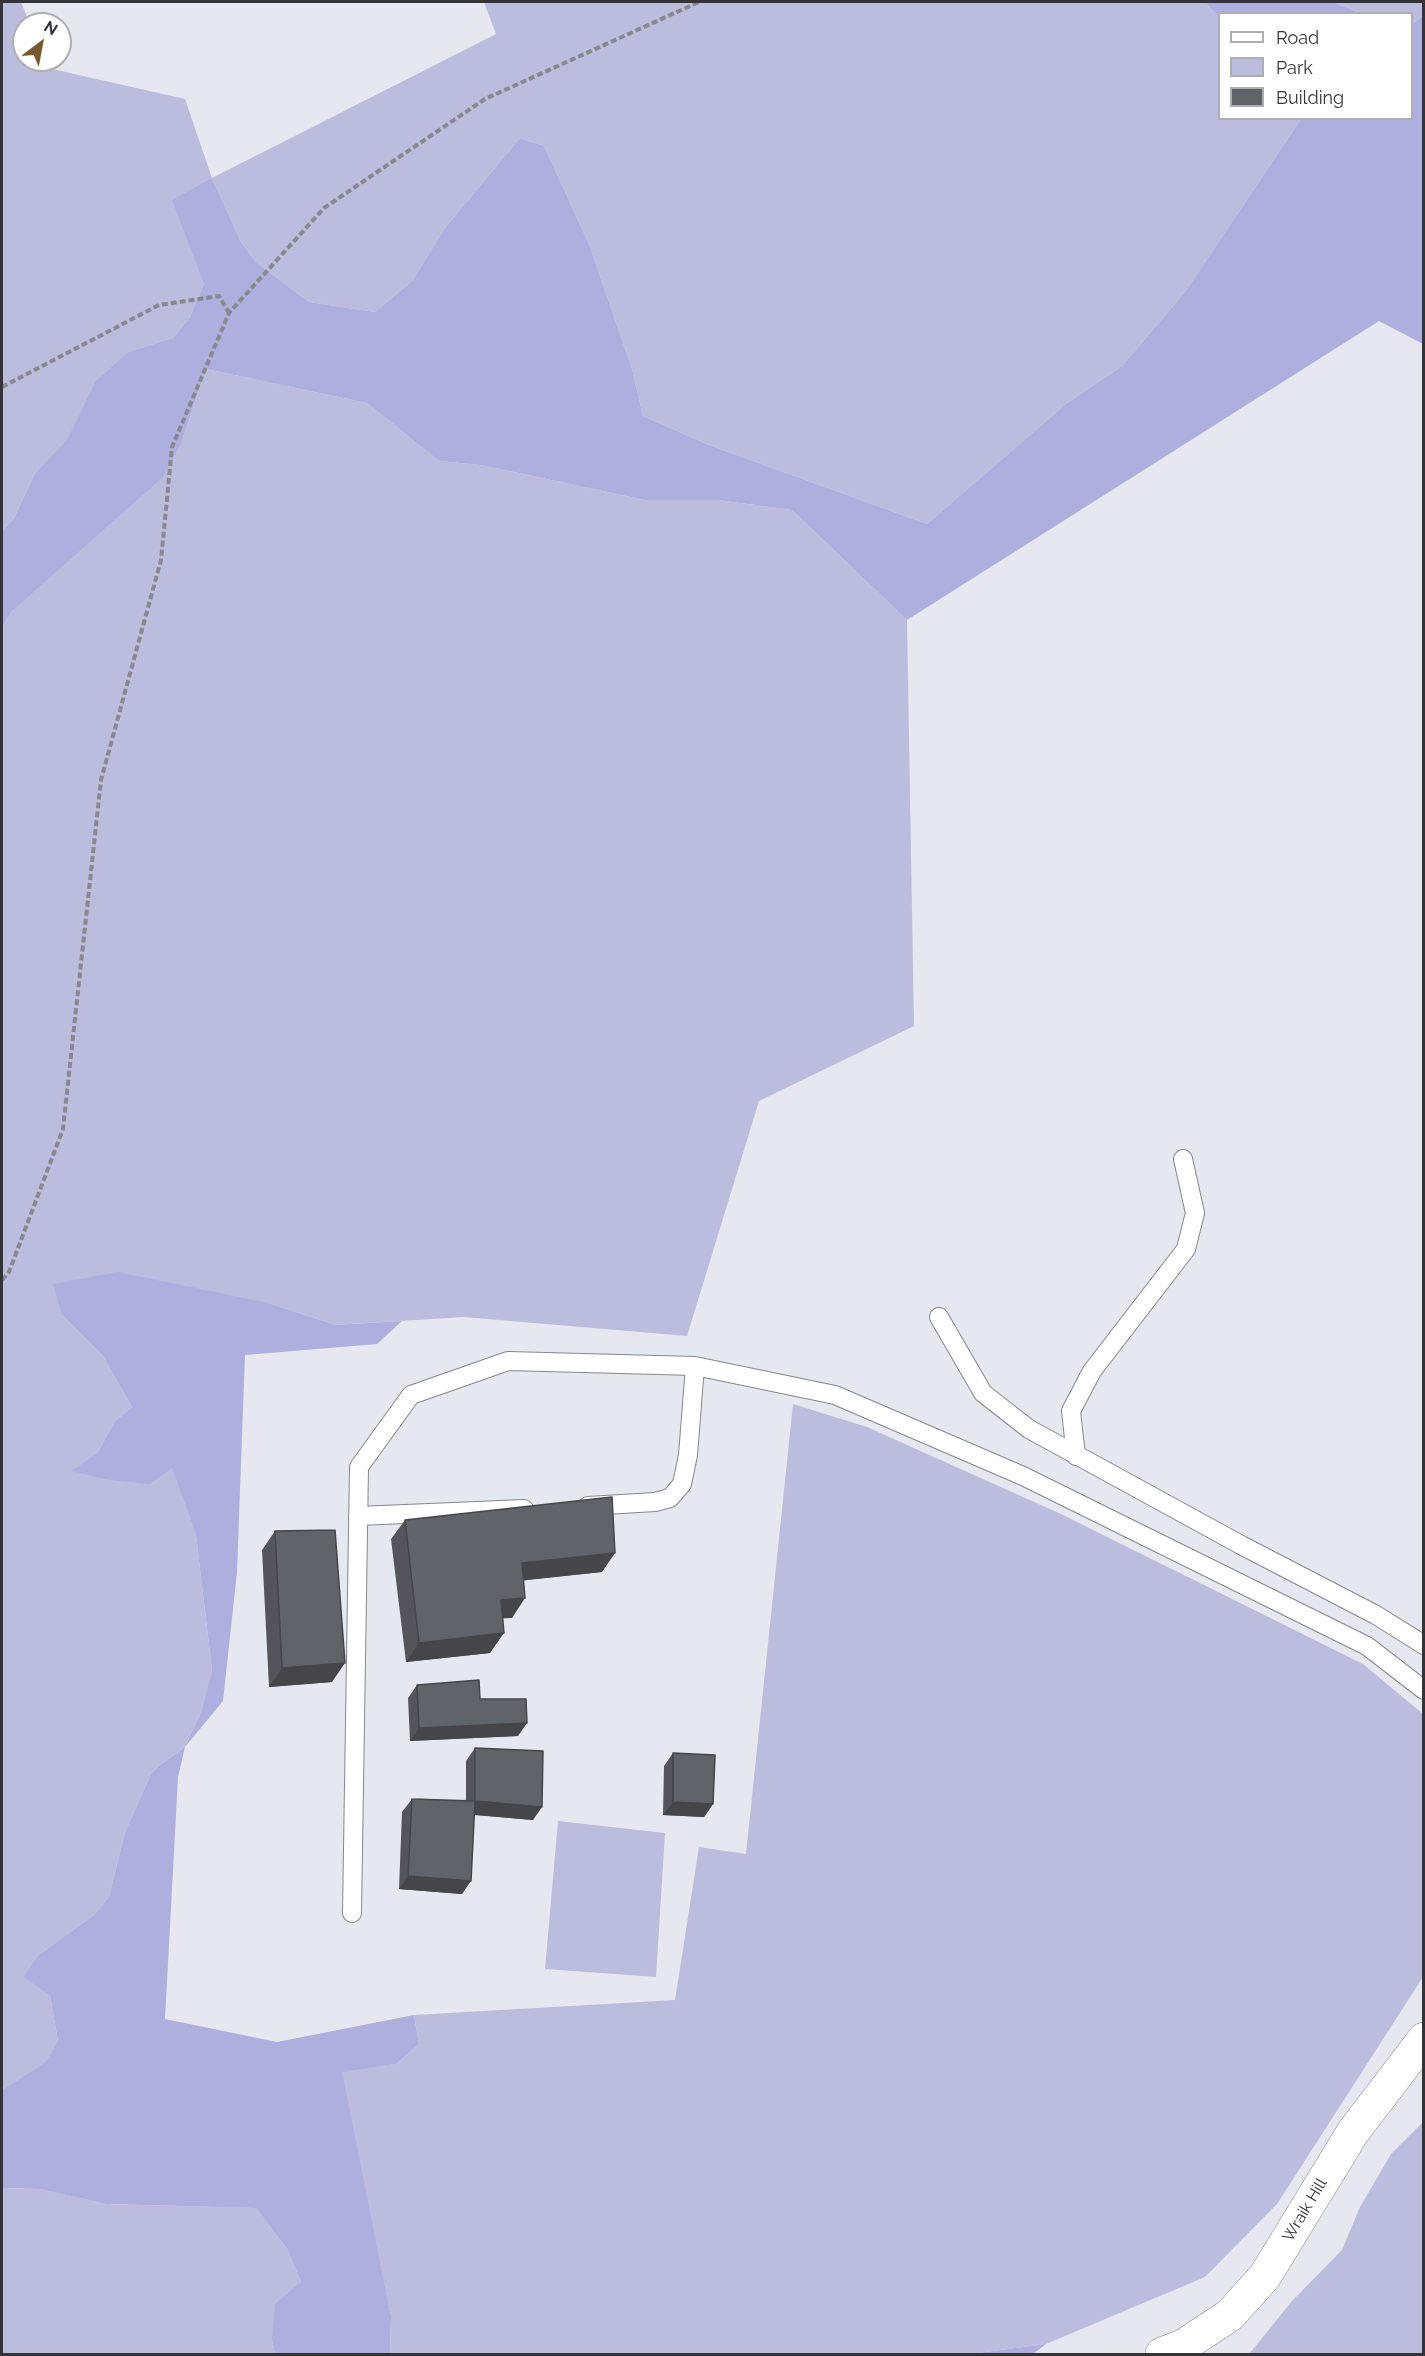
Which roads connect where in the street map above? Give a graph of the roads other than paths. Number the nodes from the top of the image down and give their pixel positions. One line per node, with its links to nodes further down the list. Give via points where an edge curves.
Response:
1 (1183, 1159): 4 (lane, via 1195,1213 1186,1249 1087,1381 1071,1411)
2 (939, 1317): 4 (lane, via 983,1393 1029,1429)
3 (695, 1366): 5 (lane, via 688,1455 682,1484 670,1498); 7 (lane, via 508,1361 411,1395 359,1467); 9 (lane, via 835,1395 1023,1476 1366,1646)
4 (1076, 1456): 8 (lane, via 1376,1615)
5 (570, 1507)
6 (547, 1508): 7 (lane)
7 (358, 1516): 10 (lane)
8 (1424, 1645)
9 (1424, 1690)
10 (352, 1913)
11 (1424, 2039): 12 (street, Wraik Hill, via 1353,2132 1265,2276 1230,2315)
12 (1162, 2355)

